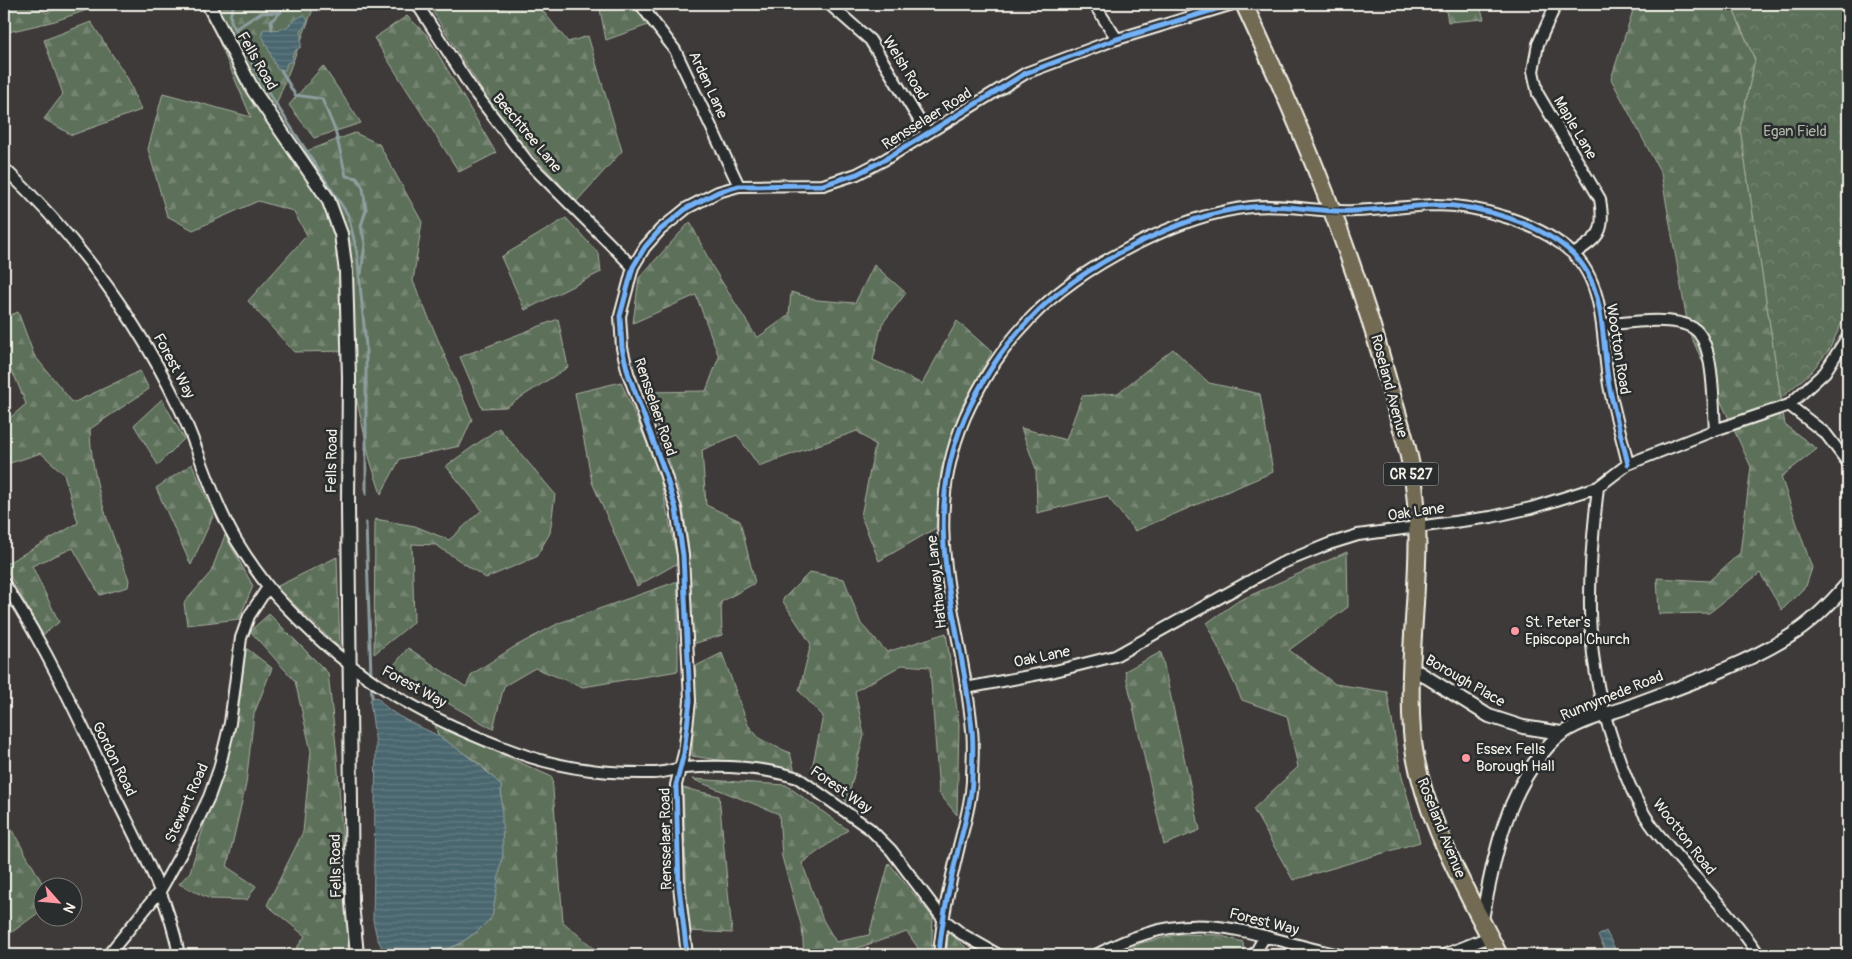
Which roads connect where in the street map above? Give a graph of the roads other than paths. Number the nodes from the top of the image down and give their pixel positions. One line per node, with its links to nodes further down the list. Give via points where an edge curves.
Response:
1 (208, 4): 27 (street, Fells Road, via 254,90 328,199 343,242 349,377)
2 (417, 4): 15 (street, Beechtree Lane, via 472,89 528,162)
3 (640, 4): 12 (street, Arden Lane, via 675,50)
4 (829, 4): 10 (street, Welsh Road, via 870,40)
5 (1094, 4): 9 (street)
6 (1233, 4): 9 (street, Rensselaer Road)
7 (1244, 4): 13 (main road, Roseland Avenue / CR 527, via 1301,128)
8 (1553, 4): 14 (street, Maple Lane, via 1538,44 1533,71 1538,94 1600,199 1603,215 1603,225 1596,240)
9 (1117, 39): 10 (street, Rensselaer Road, via 1026,73)
10 (927, 133): 12 (street, Rensselaer Road, via 857,174 823,185)
11 (4, 168): 26 (street, Forest Way, via 76,245 141,336 181,412 236,540)
12 (739, 186): 15 (street, Rensselaer Road, via 718,192 686,208 660,230)
13 (1334, 211): 14 (street, Wootton Road, via 1438,205 1463,208 1507,217 1541,231); 23 (main road, Roseland Avenue / CR 527, via 1373,327 1410,462); 29 (street, Hathaway Lane, via 1251,207 1212,214 1175,226 1134,245 1076,281 1032,316 1015,336 993,366 966,415 945,492 945,570)
14 (1574, 254): 16 (street, Wootton Road, via 1597,296)
15 (633, 267): 32 (street, Rensselaer Road, via 620,316 622,348 628,373 665,472 676,510 683,555 690,701)
16 (1602, 325): 19 (street, via 1650,320 1693,327 1708,352); 21 (street, Wootton Road, via 1609,384)
17 (1848, 336): 18 (street, Oak Lane, via 1825,372)
18 (1789, 406): 19 (street, Oak Lane); 20 (street, via 1826,434)
19 (1715, 430): 21 (street, Oak Lane)
20 (1848, 463)
21 (1628, 464): 22 (street, Oak Lane)
22 (1598, 486): 23 (street, Oak Lane, via 1492,517); 30 (street, Wootton Road, via 1589,613 1590,644)
23 (1417, 527): 28 (main road, Roseland Avenue / CR 527); 29 (street, Oak Lane, via 1358,535 1280,564 1115,656)
24 (4, 583): 33 (street, Gordon Road, via 87,735)
25 (1848, 583): 30 (street, Runnymede Road, via 1820,614 1790,636 1743,660)
26 (268, 587): 27 (street, Forest Way); 33 (street, Stewart Road, via 249,616 241,638 230,723 219,770 189,840)
27 (349, 665): 32 (street, Forest Way, via 380,688 470,734 562,767 654,774); 40 (street, Fells Road, via 352,903)
28 (1412, 668): 31 (street, Borough Place, via 1489,716 1523,727); 35 (main road, Roseland Avenue / CR 527, via 1412,732 1420,778 1450,856)
29 (966, 688): 34 (street, Hathaway Lane, via 972,732 972,787)
30 (1605, 715): 31 (street, Runnymede Road); 49 (street, Wootton Road, via 1634,796 1654,828)
31 (1561, 733): 35 (street, Runnymede Road, via 1537,761 1513,802 1495,856)
32 (680, 769): 34 (street, Forest Way, via 717,766 798,778 870,829 891,850); 41 (street, Rensselaer Road, via 676,785 677,842)
33 (160, 891): 38 (street, Stewart Road); 39 (street, Gordon Road)
34 (943, 919): 42 (street, Hathaway Lane); 43 (street, Forest Way, via 962,934)
35 (1482, 919): 37 (main road, Roseland Avenue / CR 527)
36 (1264, 936): 44 (street, Forest Way, via 1234,928 1176,926 1129,938); 45 (street); 46 (street, Forest Way)
37 (1490, 937): 47 (street); 48 (main road, Roseland Avenue / CR 527)
38 (108, 955)
39 (180, 955)
40 (357, 955)
41 (686, 955)
42 (939, 955)
43 (1000, 955)
44 (1096, 955)
45 (1254, 955)
46 (1340, 955)
47 (1444, 955)
48 (1499, 955)
49 (1759, 955)

